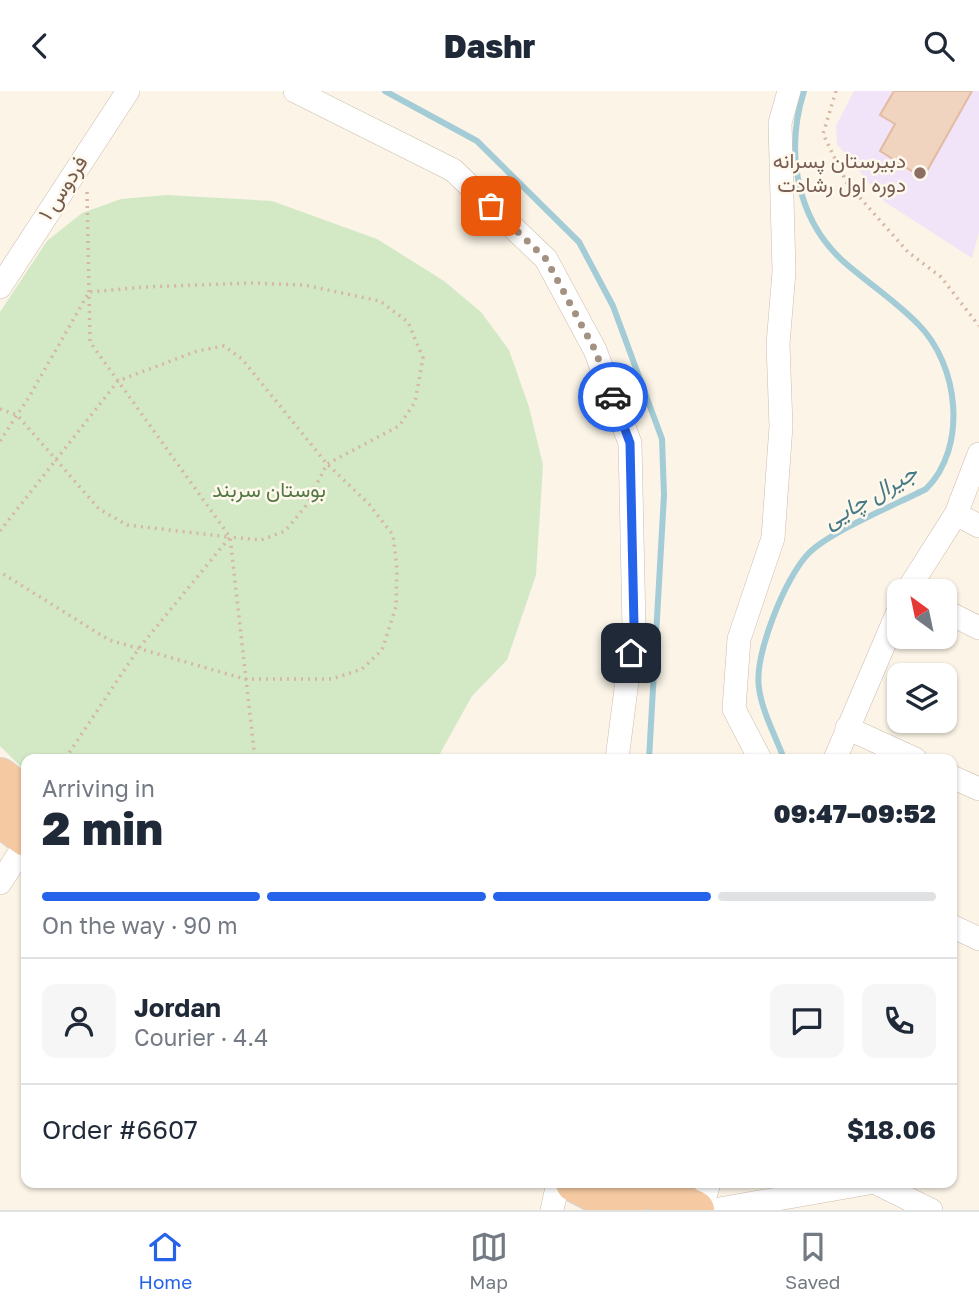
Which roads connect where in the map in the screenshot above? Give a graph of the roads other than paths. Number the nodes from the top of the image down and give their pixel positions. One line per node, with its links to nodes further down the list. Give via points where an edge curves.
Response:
1 (128, 91): 4 (street, فردوس ۱)
2 (295, 91): 13 (street, via 453,170 546,259 595,350 630,443 634,626)
3 (789, 91): 14 (street, via 780,123 781,426 773,538 739,639 733,709)
4 (0, 287)
5 (979, 454): 6 (street)
6 (956, 514): 7 (street); 8 (street)
7 (979, 526)
8 (914, 579)
9 (957, 617): 10 (street)
10 (979, 628)
11 (887, 637): 12 (street)
12 (847, 728): 15 (street); 16 (street)
13 (618, 754)
14 (758, 754)
15 (837, 754)
16 (904, 754)
17 (0, 777): 20 (highway)
18 (957, 779): 19 (street)
19 (979, 789)
20 (21, 793)
21 (0, 817): 22 (highway)
22 (21, 833)
23 (21, 851): 24 (street)
24 (0, 883)
25 (957, 928): 26 (street)
26 (979, 939)
27 (557, 1188): 33 (street)
28 (585, 1188): 34 (highway)
29 (649, 1188): 35 (highway)
30 (708, 1188): 36 (street)
31 (840, 1188): 37 (street)
32 (886, 1188): 38 (street)
33 (552, 1210)
34 (627, 1210)
35 (695, 1210)
36 (701, 1210)
37 (714, 1210)
38 (931, 1210)

